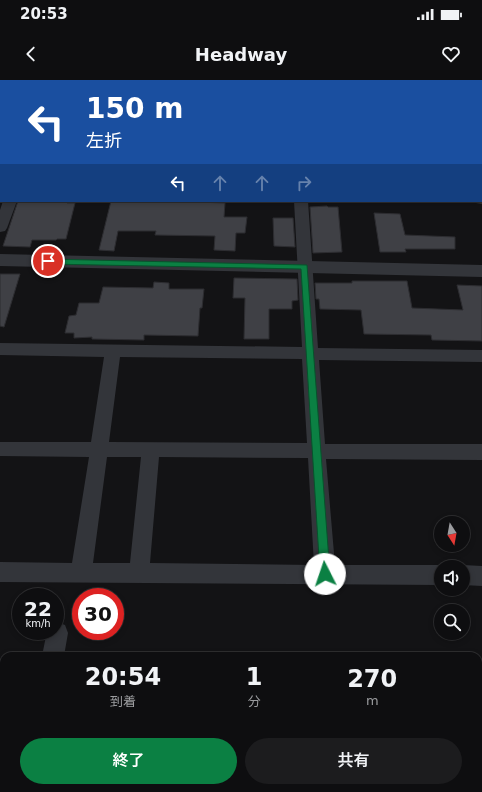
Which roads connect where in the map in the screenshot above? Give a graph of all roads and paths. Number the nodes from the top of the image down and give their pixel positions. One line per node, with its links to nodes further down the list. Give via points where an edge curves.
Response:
1 (10, 202): 3 (street)
2 (301, 202): 5 (street)
3 (0, 228)
4 (0, 260): 5 (street)
5 (304, 266): 6 (street); 9 (street)
6 (482, 270)
7 (0, 349): 8 (street)
8 (113, 351): 9 (street); 12 (street)
9 (310, 354): 10 (street); 14 (street)
10 (482, 356)
11 (0, 449): 12 (street)
12 (99, 450): 13 (street); 17 (street)
13 (151, 450): 14 (street); 18 (street)
14 (317, 451): 15 (street); 19 (street)
15 (482, 452)
16 (0, 572): 17 (street)
17 (81, 573): 18 (street)
18 (139, 573): 19 (street)
19 (325, 574): 20 (street)
20 (434, 575)
21 (470, 575): 22 (street)
22 (482, 576)
23 (56, 640): 24 (street)
24 (54, 652)

